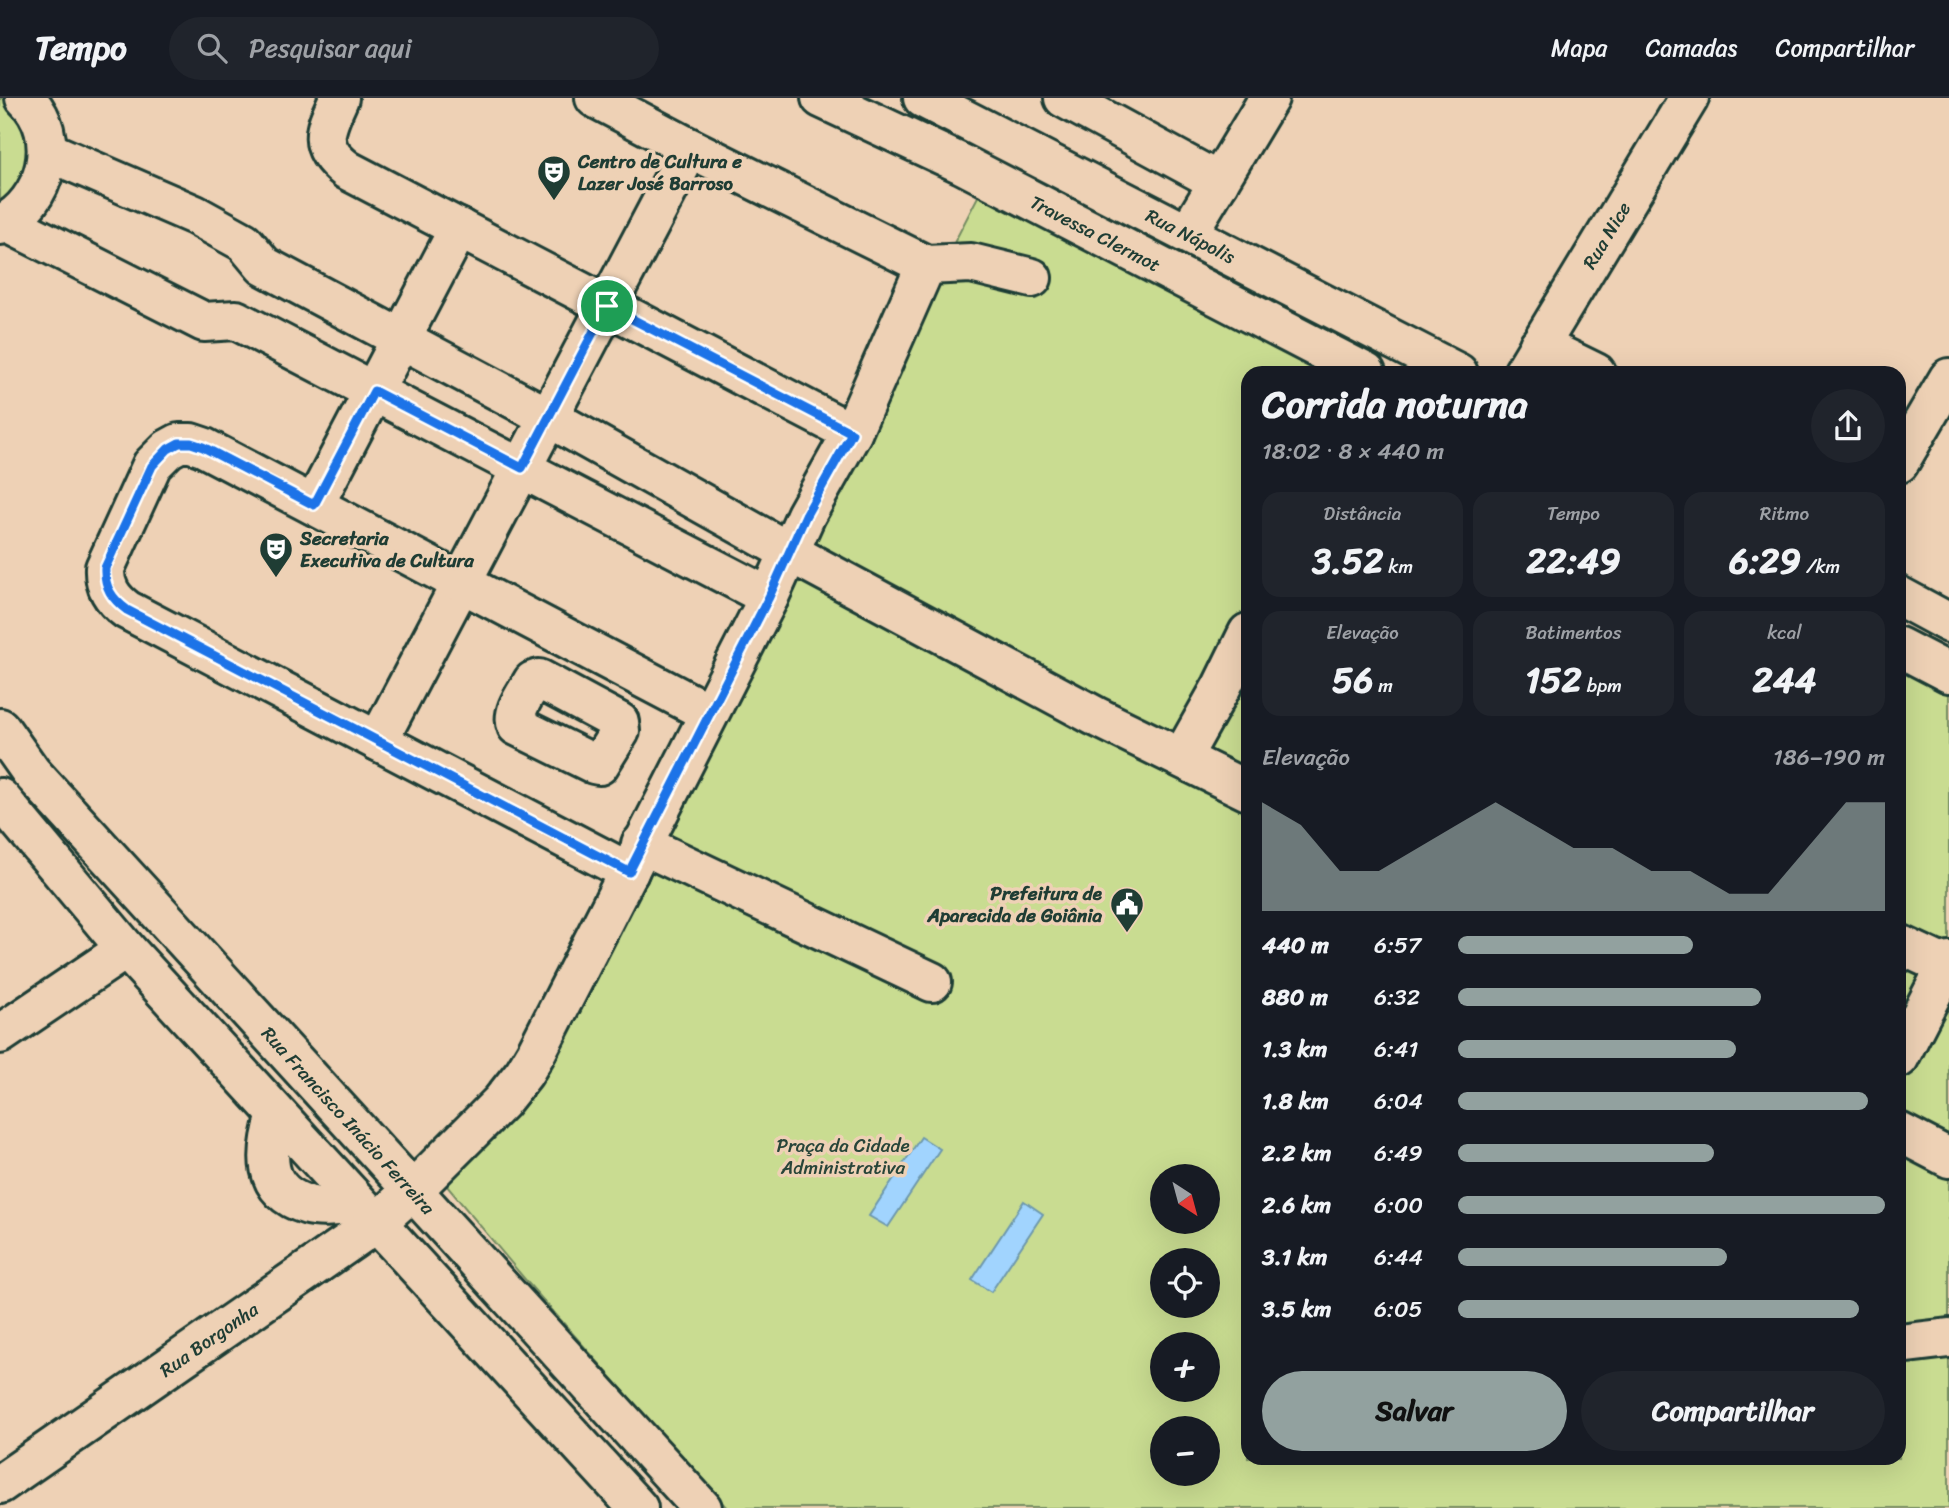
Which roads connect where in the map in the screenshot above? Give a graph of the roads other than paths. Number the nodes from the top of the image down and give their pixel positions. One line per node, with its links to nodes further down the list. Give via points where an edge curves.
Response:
1 (25, 98): 10 (street, via 43,126)
2 (339, 98): 13 (street, via 325,128 331,156 347,170)
3 (595, 98): 9 (street)
4 (821, 98): 22 (street, Travessa Clermot, via 962,164)
5 (923, 98): 14 (street, Rua Nápolis)
6 (1063, 98): 11 (street)
7 (1269, 98): 11 (street)
8 (1689, 98): 21 (street, Rua Nice)
9 (690, 148): 15 (street); 18 (street)
10 (47, 151): 12 (street, via 36,192); 16 (street, via 195,215 244,242)
11 (1219, 181): 14 (street)
12 (3, 224): 19 (street, via 204,322)
13 (459, 228): 18 (street); 20 (street)
14 (1188, 233): 23 (street, Rua Nápolis)
15 (926, 265): 17 (street, via 971,263); 28 (street, Rua Borgonha)
16 (264, 266): 19 (street); 20 (street)
17 (1032, 278)
18 (607, 306): 27 (street); 28 (street)
19 (236, 320): 26 (street)
20 (401, 339): 26 (street); 27 (street)
21 (1531, 359): 24 (street)
22 (1352, 366)
23 (1444, 366)
24 (1564, 366)
25 (1949, 378): 29 (street)
26 (374, 391): 30 (street); 31 (street)
27 (548, 417): 30 (street); 32 (street)
28 (852, 433): 32 (street, Rua Borgonha)
29 (1906, 451)
30 (522, 468): 33 (street); 34 (street)
31 (314, 505): 33 (street); 45 (street, via 203,447 179,443 152,466 105,568 107,587 127,610)
32 (789, 552): 34 (street, Rua Borgonha); 46 (street, via 1095,716)
33 (461, 583): 38 (street); 45 (street)
34 (769, 597): 43 (street, Rua Borgonha)
35 (1906, 600): 36 (street)
36 (1949, 624)
37 (1906, 652): 40 (street)
38 (599, 656): 42 (street); 43 (street)
39 (1241, 665): 41 (street)
40 (1949, 673)
41 (1235, 693): 46 (street)
42 (577, 698)
43 (709, 713): 49 (street, Rua Borgonha)
44 (0, 728): 58 (street, Rua Francisco Inácio Ferreira, via 31,772)
45 (378, 741): 49 (street)
46 (1182, 757): 47 (street)
47 (1241, 787)
48 (0, 798): 51 (street)
49 (635, 858): 53 (street); 58 (street, Rua Borgonha, via 524,1073)
50 (1906, 947): 52 (street)
51 (126, 949): 54 (street); 59 (street)
52 (1948, 964): 55 (street)
53 (932, 982)
54 (0, 1034)
55 (1906, 1036)
56 (1906, 1136): 57 (street)
57 (1949, 1158)
58 (414, 1189): 59 (street, Rua Borgonha); 64 (street, Rua Francisco Inácio Ferreira)
59 (367, 1214): 62 (street, Rua Borgonha); 63 (street)
60 (1949, 1338): 61 (street)
61 (1906, 1343)
62 (0, 1484)
63 (638, 1508)
64 (702, 1508)

